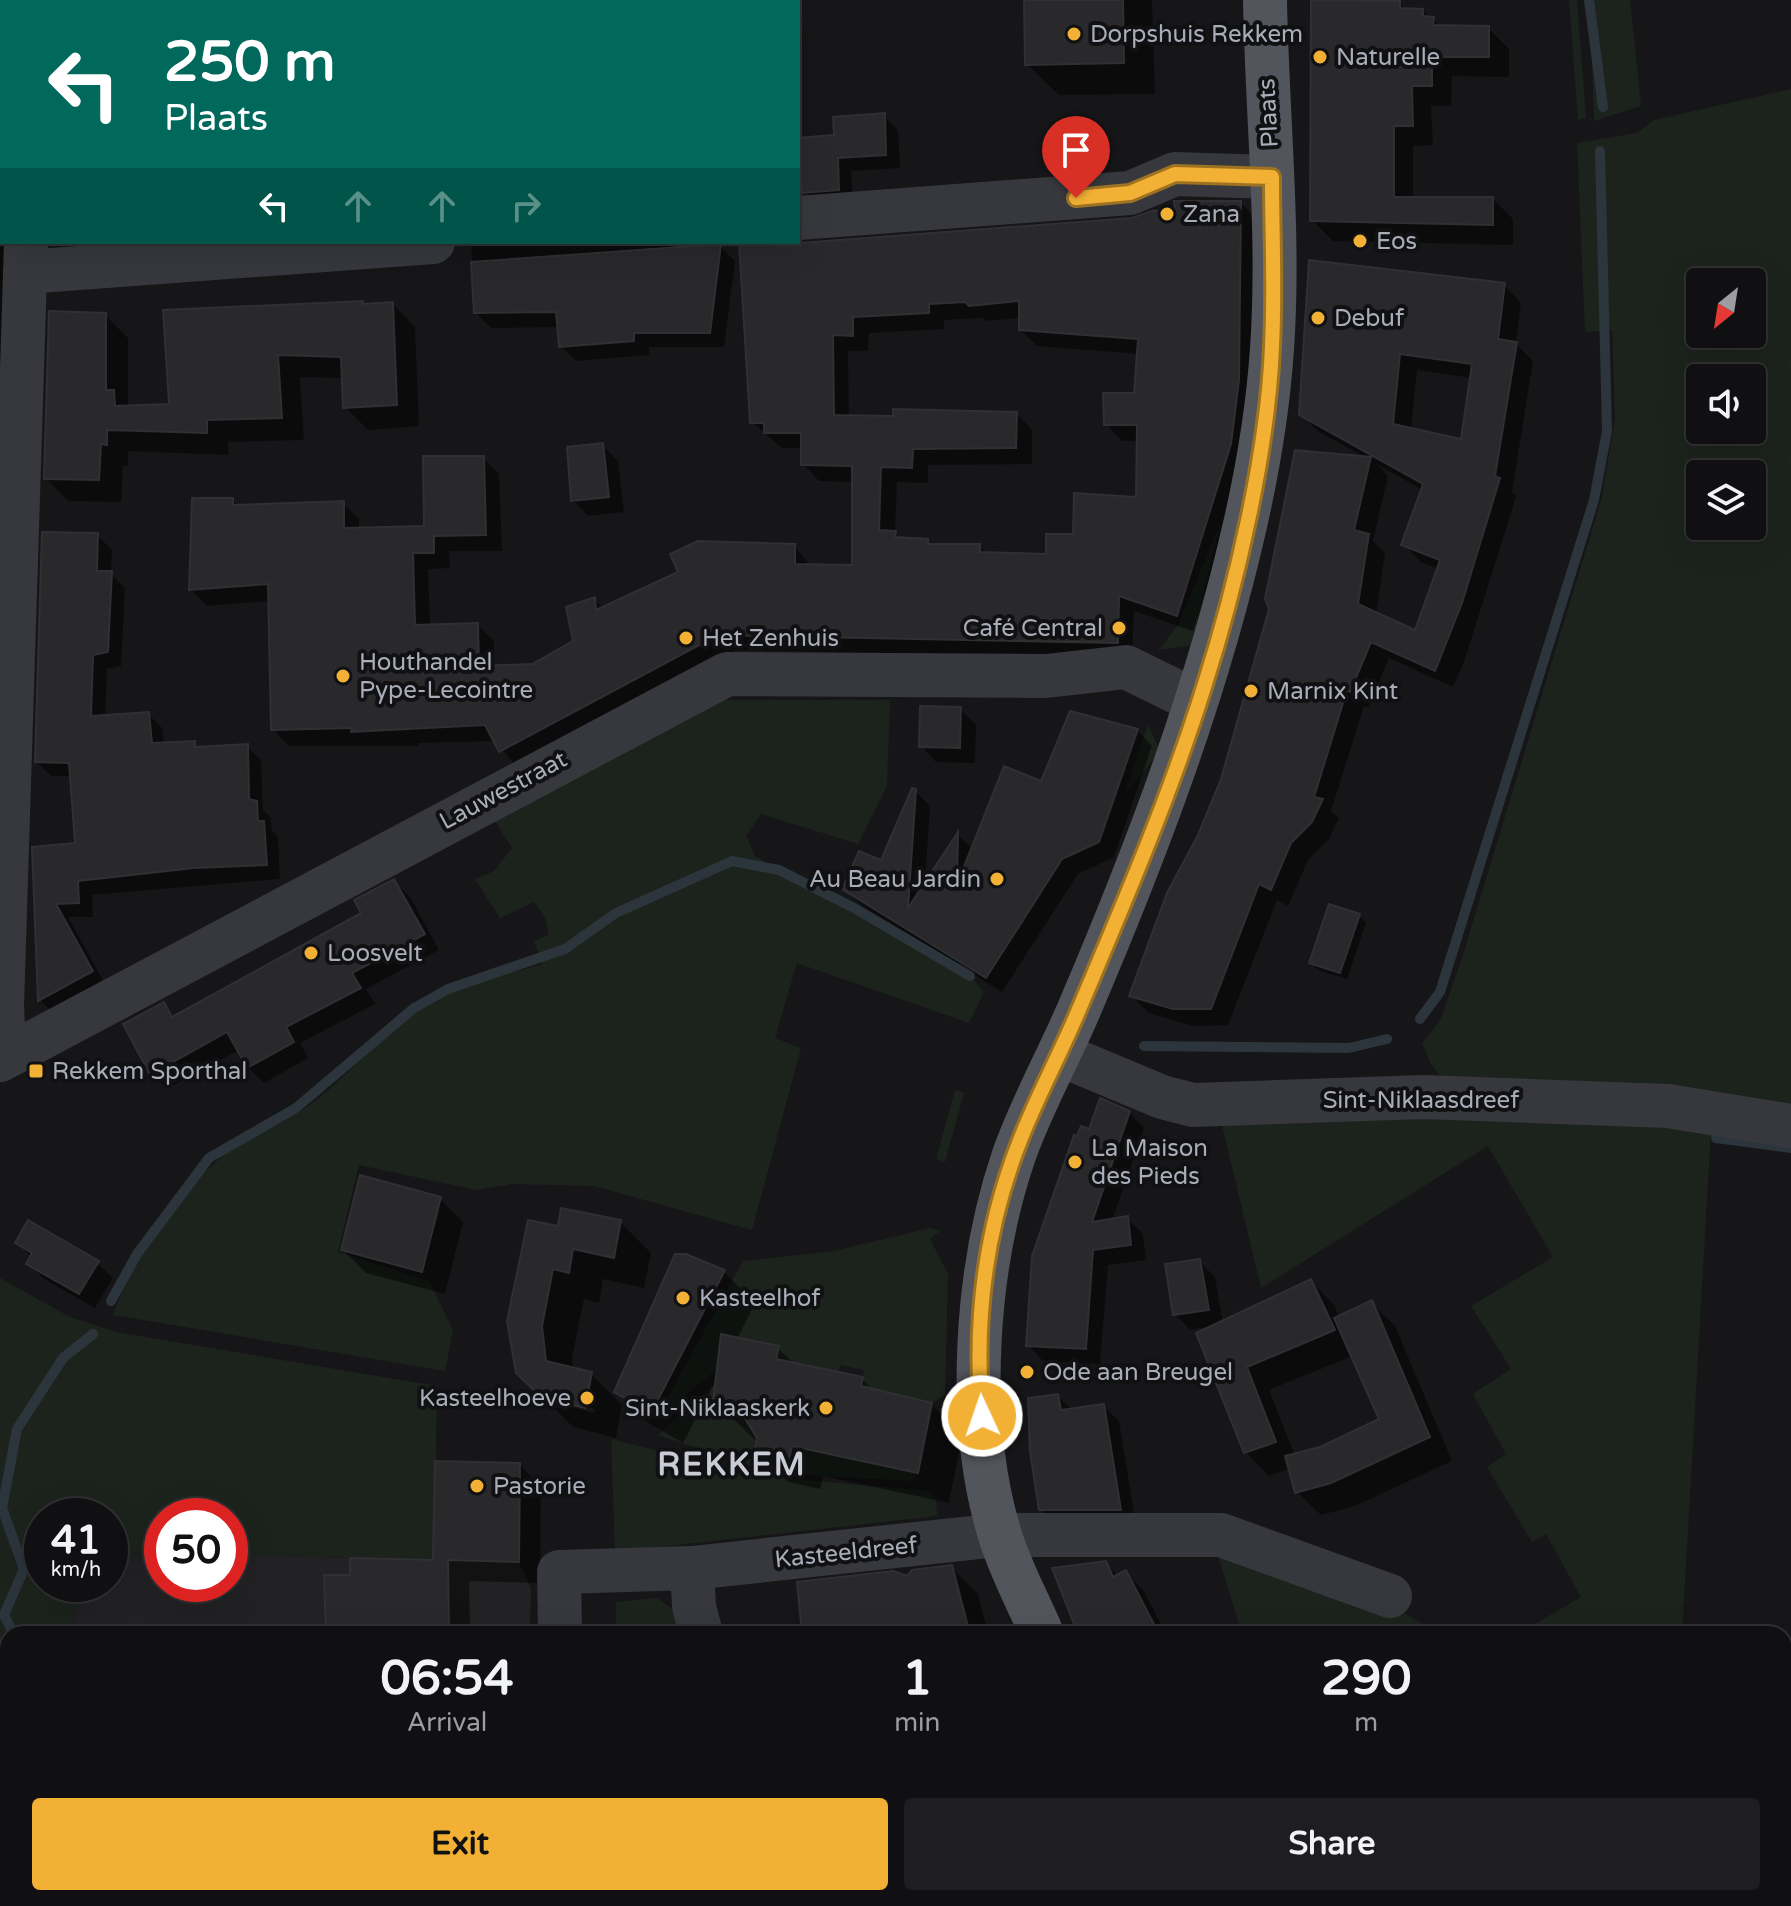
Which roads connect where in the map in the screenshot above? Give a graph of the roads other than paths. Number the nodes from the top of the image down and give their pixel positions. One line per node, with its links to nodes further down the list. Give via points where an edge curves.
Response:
1 (1265, 0): 2 (main road, Plaats)
2 (1272, 177): 3 (street, Plaats, via 1175,174 1130,193); 6 (main road, via 1272,347 1262,437 1246,524)
3 (800, 218)
4 (379, 244): 5 (street)
5 (26, 257): 8 (street, via 2,1005)
6 (1194, 691): 7 (main road, via 1169,787); 8 (street, Lauwestraat, via 1162,707 1046,676 727,674)
7 (1059, 1054): 9 (street, Sint-Niklaasdreef, via 1193,1105 1438,1097 1668,1106); 10 (main road, via 1020,1139 997,1210 980,1312)
8 (8, 1056)
9 (1791, 1126)
10 (990, 1536): 11 (street, Kasteeldreef); 12 (street, Kasteeldreef, via 1221,1535); 15 (main road)
11 (692, 1568): 13 (street, Kasteeldreef, via 559,1572); 14 (street)
12 (1390, 1596)
13 (560, 1626)
14 (699, 1626)
15 (1038, 1626)

